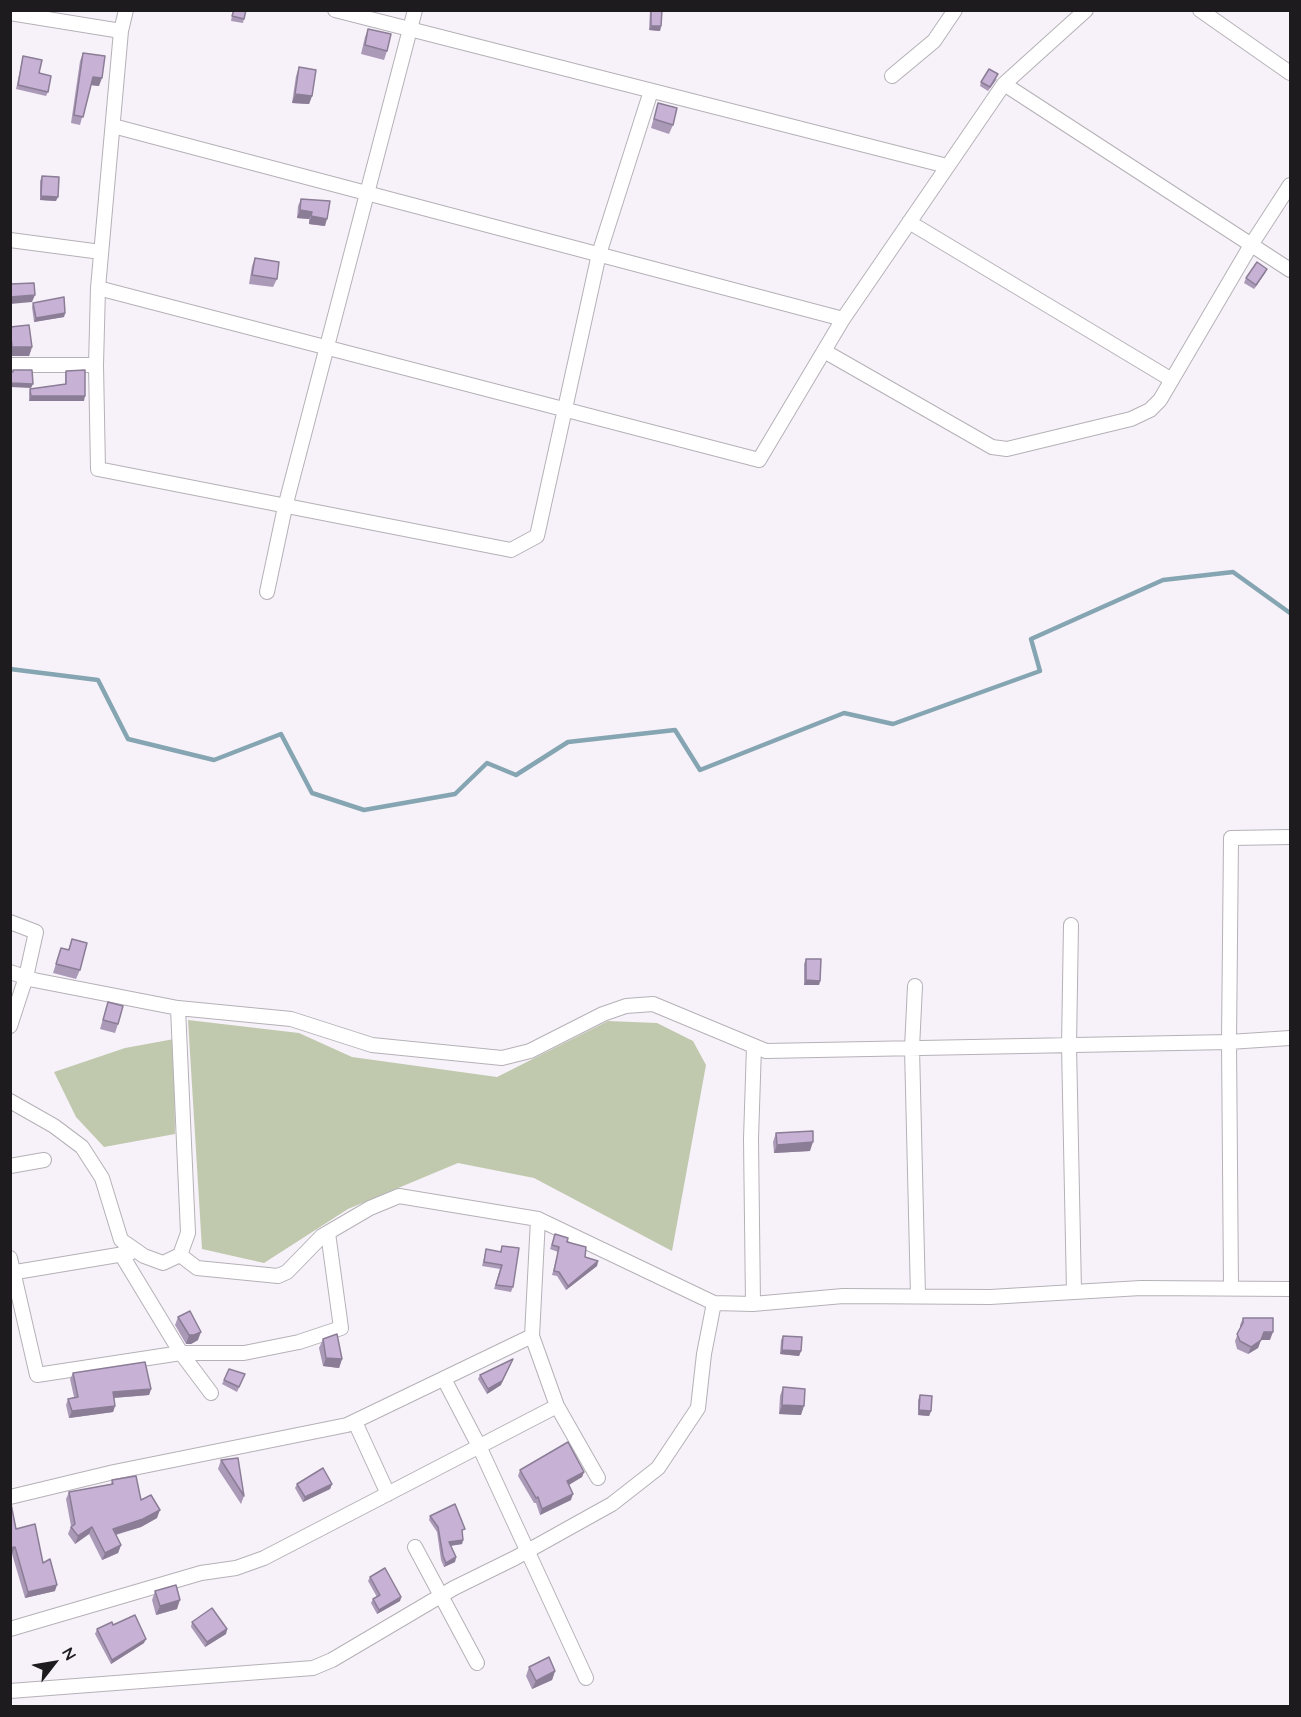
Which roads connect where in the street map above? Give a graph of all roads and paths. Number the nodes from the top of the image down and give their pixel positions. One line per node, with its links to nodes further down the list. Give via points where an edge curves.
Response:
1 (126, 10): 9 (street)
2 (335, 10): 8 (street)
3 (415, 10): 8 (street)
4 (955, 10): 11 (street, via 934,41)
5 (1086, 10): 12 (street)
6 (1200, 10): 10 (street)
7 (10, 14): 9 (street)
8 (409, 29): 13 (street); 17 (street)
9 (122, 31): 14 (street)
10 (1290, 73)
11 (892, 76)
12 (1004, 84): 15 (street); 20 (street)
13 (651, 91): 15 (street); 22 (street)
14 (113, 126): 17 (street); 21 (street)
15 (947, 166): 18 (street)
16 (1290, 185): 20 (street)
17 (367, 193): 22 (street); 26 (street)
18 (909, 222): 25 (street); 30 (street)
19 (10, 240): 21 (street)
20 (1251, 245): 23 (street); 30 (street)
21 (101, 252): 24 (street)
22 (599, 254): 25 (street); 31 (street)
23 (1290, 270)
24 (98, 288): 26 (street); 29 (street)
25 (843, 319): 27 (street)
26 (326, 348): 31 (street); 32 (street)
27 (824, 351): 30 (street, via 992,447 1007,449 1131,419 1150,410); 31 (street, via 759,460)
28 (10, 365): 29 (street)
29 (96, 365): 32 (street, via 98,469)
30 (1172, 380)
31 (565, 410): 32 (street, via 537,536 511,550)
32 (285, 507): 33 (street)
33 (267, 592)
34 (1290, 837): 43 (street, via 1231,838)
35 (10, 922): 38 (street, via 36,932)
36 (1071, 925): 44 (street)
37 (10, 972): 38 (street)
38 (26, 977): 40 (street); 41 (street)
39 (915, 986): 46 (street)
40 (178, 1008): 45 (street, via 291,1019 372,1045 502,1058 530,1051 603,1014 626,1006 653,1004); 54 (street, via 188,1233)
41 (10, 1026)
42 (1290, 1038): 43 (street)
43 (1229, 1042): 44 (street); 57 (street)
44 (1069, 1045): 46 (street); 59 (street)
45 (754, 1046): 46 (street, via 766,1051); 62 (street)
46 (912, 1048): 60 (street)
47 (10, 1101): 52 (street, via 82,1147 102,1178 121,1240)
48 (44, 1160): 49 (street)
49 (10, 1166)
50 (538, 1219): 51 (street, via 399,1196); 61 (street); 63 (street)
51 (328, 1233): 54 (street, via 278,1276 197,1268); 64 (street, via 341,1328 299,1342 244,1353)
52 (138, 1251): 53 (street); 54 (street, via 163,1263)
53 (121, 1254): 56 (street); 64 (street)
54 (180, 1255)
55 (10, 1258): 56 (street)
56 (12, 1273): 64 (street, via 37,1375)
57 (1231, 1288): 58 (street); 59 (street)
58 (1290, 1289)
59 (1074, 1292): 60 (street)
60 (918, 1296): 62 (street, via 843,1296)
61 (714, 1303): 62 (street); 74 (street, via 698,1408 658,1468 612,1504)
62 (753, 1304)
63 (532, 1336): 65 (street); 67 (street)
64 (181, 1353): 66 (street)
65 (444, 1379): 68 (street); 69 (street)
66 (211, 1393)
67 (557, 1406): 69 (street); 70 (street)
68 (355, 1422): 71 (street); 72 (street)
69 (479, 1446): 71 (street); 74 (street)
70 (598, 1478)
71 (388, 1494): 76 (street, via 264,1558 236,1568 201,1573)
72 (10, 1497)
73 (415, 1547): 75 (street)
74 (527, 1551): 75 (street); 78 (street)
75 (440, 1596): 77 (street); 79 (street, via 312,1668)
76 (10, 1629)
77 (477, 1663)
78 (586, 1678)
79 (10, 1691)

